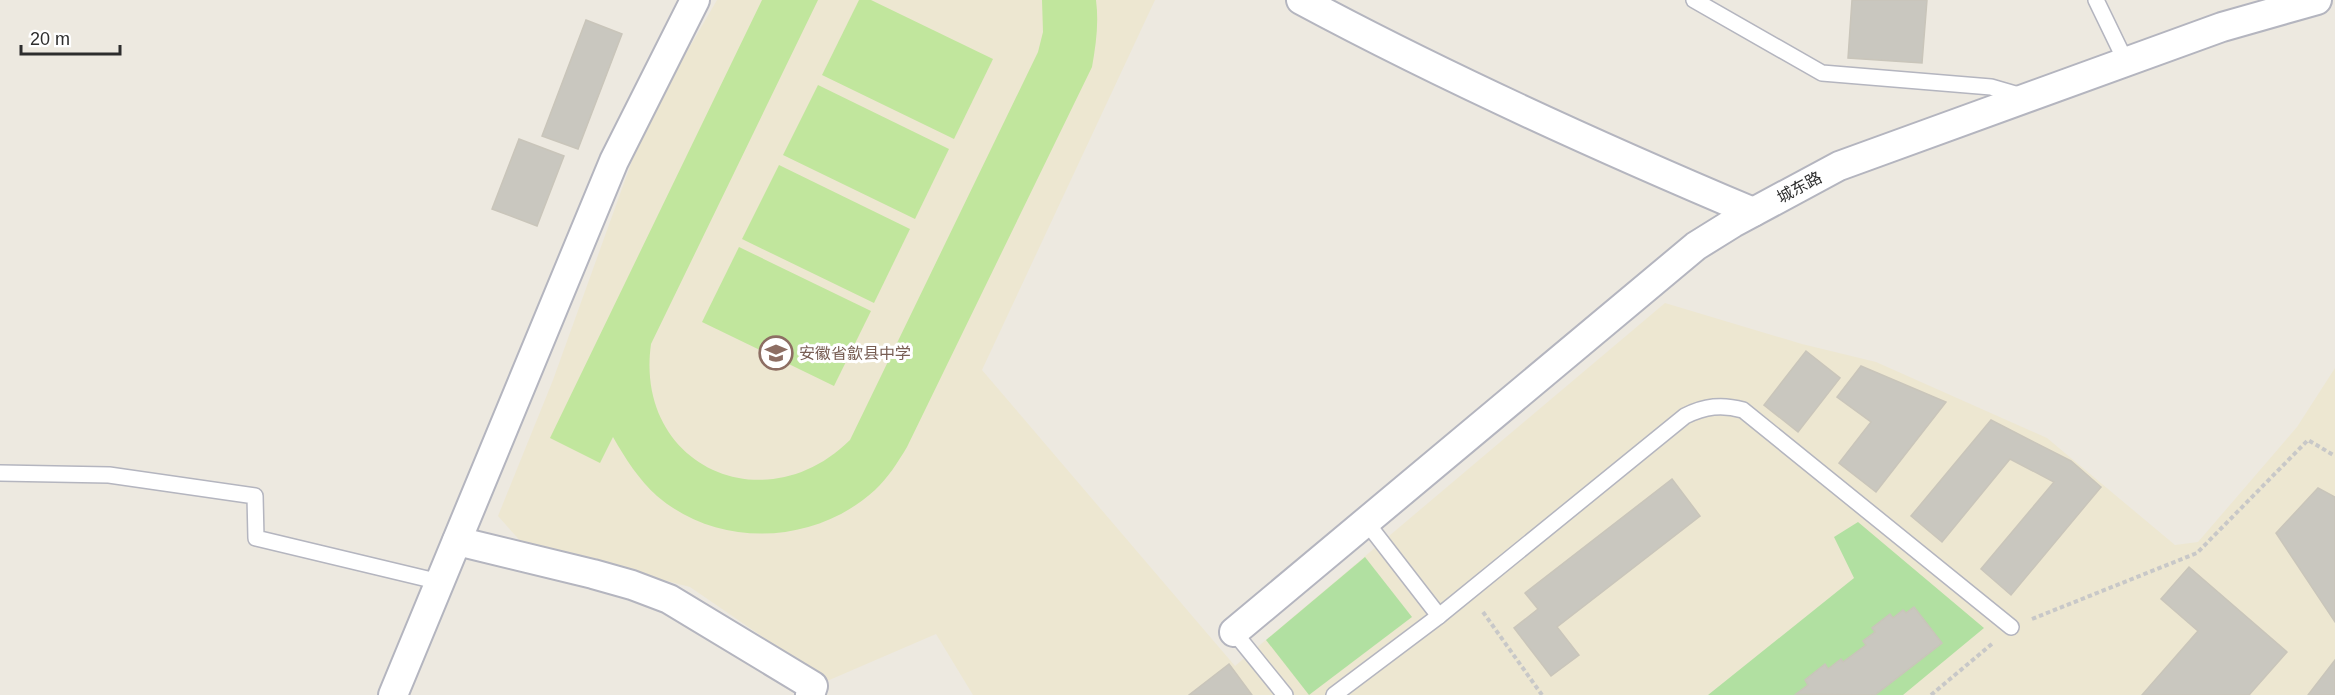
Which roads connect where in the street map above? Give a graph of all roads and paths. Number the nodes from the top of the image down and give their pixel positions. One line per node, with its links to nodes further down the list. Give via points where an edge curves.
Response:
1 (695, 0): 12 (street, via 614,161)
2 (1301, 0): 8 (street, via 1497,100)
3 (1694, 0): 7 (lane, via 1822,73 1991,87)
4 (2096, 0): 6 (lane)
5 (2317, 0): 6 (street, 城东路, via 2222,27)
6 (2126, 62): 7 (street, 城东路)
7 (2027, 98): 8 (street, 城东路, via 1839,166)
8 (1753, 212): 11 (street, 城东路, via 1696,246)
9 (2335, 456): 16 (path, via 2308,440 2197,553)
10 (0, 473): 13 (lane, via 109,475 255,496 256,538)
11 (1367, 523): 15 (lane); 17 (street, 城东路)
12 (457, 541): 13 (street); 19 (street, via 593,574 669,599 813,686)
13 (440, 582): 18 (street)
14 (1469, 592): 15 (lane); 16 (lane, via 1685,416 1720,406 1743,410); 22 (path)
15 (1439, 616): 21 (lane)
16 (2012, 627): 23 (path)
17 (1234, 632): 20 (lane)
18 (393, 695)
19 (810, 695)
20 (1286, 695)
21 (1334, 695)
22 (1542, 695)
23 (1931, 695)

